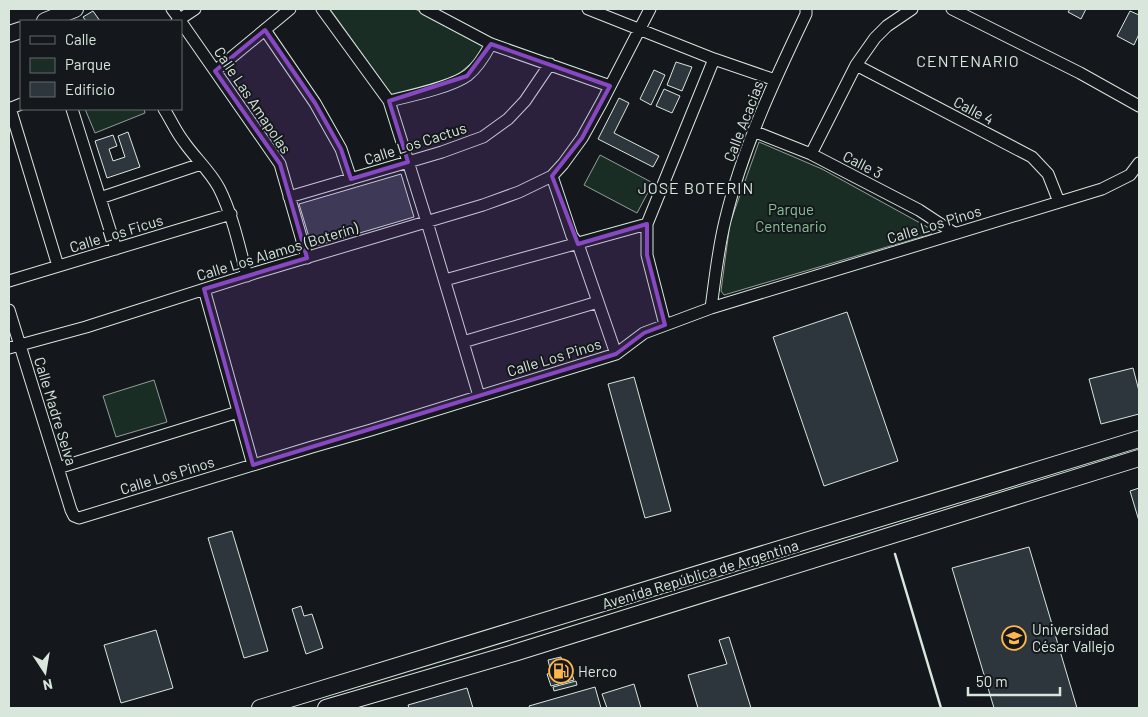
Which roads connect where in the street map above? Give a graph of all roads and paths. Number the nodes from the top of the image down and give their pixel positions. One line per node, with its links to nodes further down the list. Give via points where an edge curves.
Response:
1 (75, 9): 12 (main road)
2 (172, 9): 13 (street, Calle Las Amapolas)
3 (195, 9): 14 (street)
4 (290, 9): 17 (street)
5 (322, 9): 25 (street)
6 (424, 9): 18 (street)
7 (588, 9): 16 (street)
8 (650, 9): 16 (street)
9 (806, 9): 23 (street, Calle Acacias)
10 (912, 9): 21 (street, via 887,26)
11 (952, 9): 26 (street)
12 (48, 20)
13 (179, 20)
14 (181, 20)
15 (182, 24): 22 (street, Calle Las Amapolas)
16 (640, 29): 19 (street); 24 (street)
17 (265, 30): 22 (street); 36 (street, via 316,103 341,148)
18 (492, 44): 20 (street); 25 (street, via 467,76)
19 (714, 59): 23 (street); 42 (street)
20 (550, 64): 24 (street); 32 (street, Calle Los Cactus, via 525,101 508,119 483,137)
21 (856, 65): 31 (street); 39 (street, Calle 4, via 1032,158 1048,174)
22 (215, 71): 37 (street, Calle Las Amapolas, via 280,164)
23 (775, 80): 30 (street, Calle Acacias)
24 (610, 86): 35 (street, via 582,138)
25 (389, 101): 32 (street)
26 (1139, 106)
27 (13, 107): 47 (street)
28 (72, 110): 38 (street)
29 (165, 110): 34 (street)
30 (753, 131): 31 (street, Calle 3); 53 (street, Calle Acacias, via 725,221)
31 (811, 154): 43 (street, Calle 3, via 919,210)
32 (408, 162): 36 (street, Calle Los Cactus); 41 (street)
33 (1139, 163): 39 (street, Calle Los Pinos, via 1130,175 1102,189)
34 (200, 164): 38 (street); 40 (street, via 209,172)
35 (552, 176): 41 (street, Calle Los Alamos (Boterín), via 519,192); 44 (street, via 572,236)
36 (351, 179): 37 (street, Calle Los Cactus)
37 (289, 197): 46 (street, Calle Las Amapolas)
38 (100, 198): 45 (street)
39 (1059, 202): 43 (street, Calle Los Pinos)
40 (231, 214): 45 (street, Calle Los Ficus); 48 (street)
41 (427, 222): 46 (street, Calle Los Alamos (Boterín)); 49 (street)
42 (648, 224): 44 (street); 55 (street, via 647,255)
43 (954, 233): 53 (street, Calle Los Pinos)
44 (578, 244): 49 (street); 52 (street)
45 (116, 249): 47 (street, Calle Los Ficus)
46 (307, 258): 48 (street, Calle Los Alamos (Boterín))
47 (58, 266): 50 (street, Calle Los Ficus)
48 (247, 276): 51 (street, Calle Los Alamos (Boterín))
49 (445, 280): 56 (street)
50 (9, 281)
51 (204, 289): 57 (street, Calle Los Alamos (Boterín)); 60 (street)
52 (598, 302): 56 (street); 58 (street)
53 (711, 308): 55 (street, Calle Los Pinos)
54 (9, 310): 57 (street, Calle Madre Selva)
55 (665, 325): 58 (street, Calle Los Pinos, via 644,333)
56 (463, 342): 59 (street)
57 (14, 347): 64 (street, Calle Madre Selva)
58 (616, 354): 59 (street, Calle Los Pinos)
59 (479, 396): 63 (street, Calle Los Pinos)
60 (238, 412): 63 (street); 64 (street)
61 (1139, 439): 65 (main road, Avenida República de Argentina)
62 (1139, 458): 66 (main road, Avenida República de Argentina)
63 (253, 465): 67 (street, Calle Los Pinos)
64 (58, 468): 67 (street, Calle Madre Selva, via 71,510)
65 (1029, 472): 66 (main road); 68 (main road, Avenida República de Argentina)
66 (1035, 490): 69 (main road, Avenida República de Argentina, via 517,652)
67 (79, 518)
68 (260, 708)
69 (326, 708)

